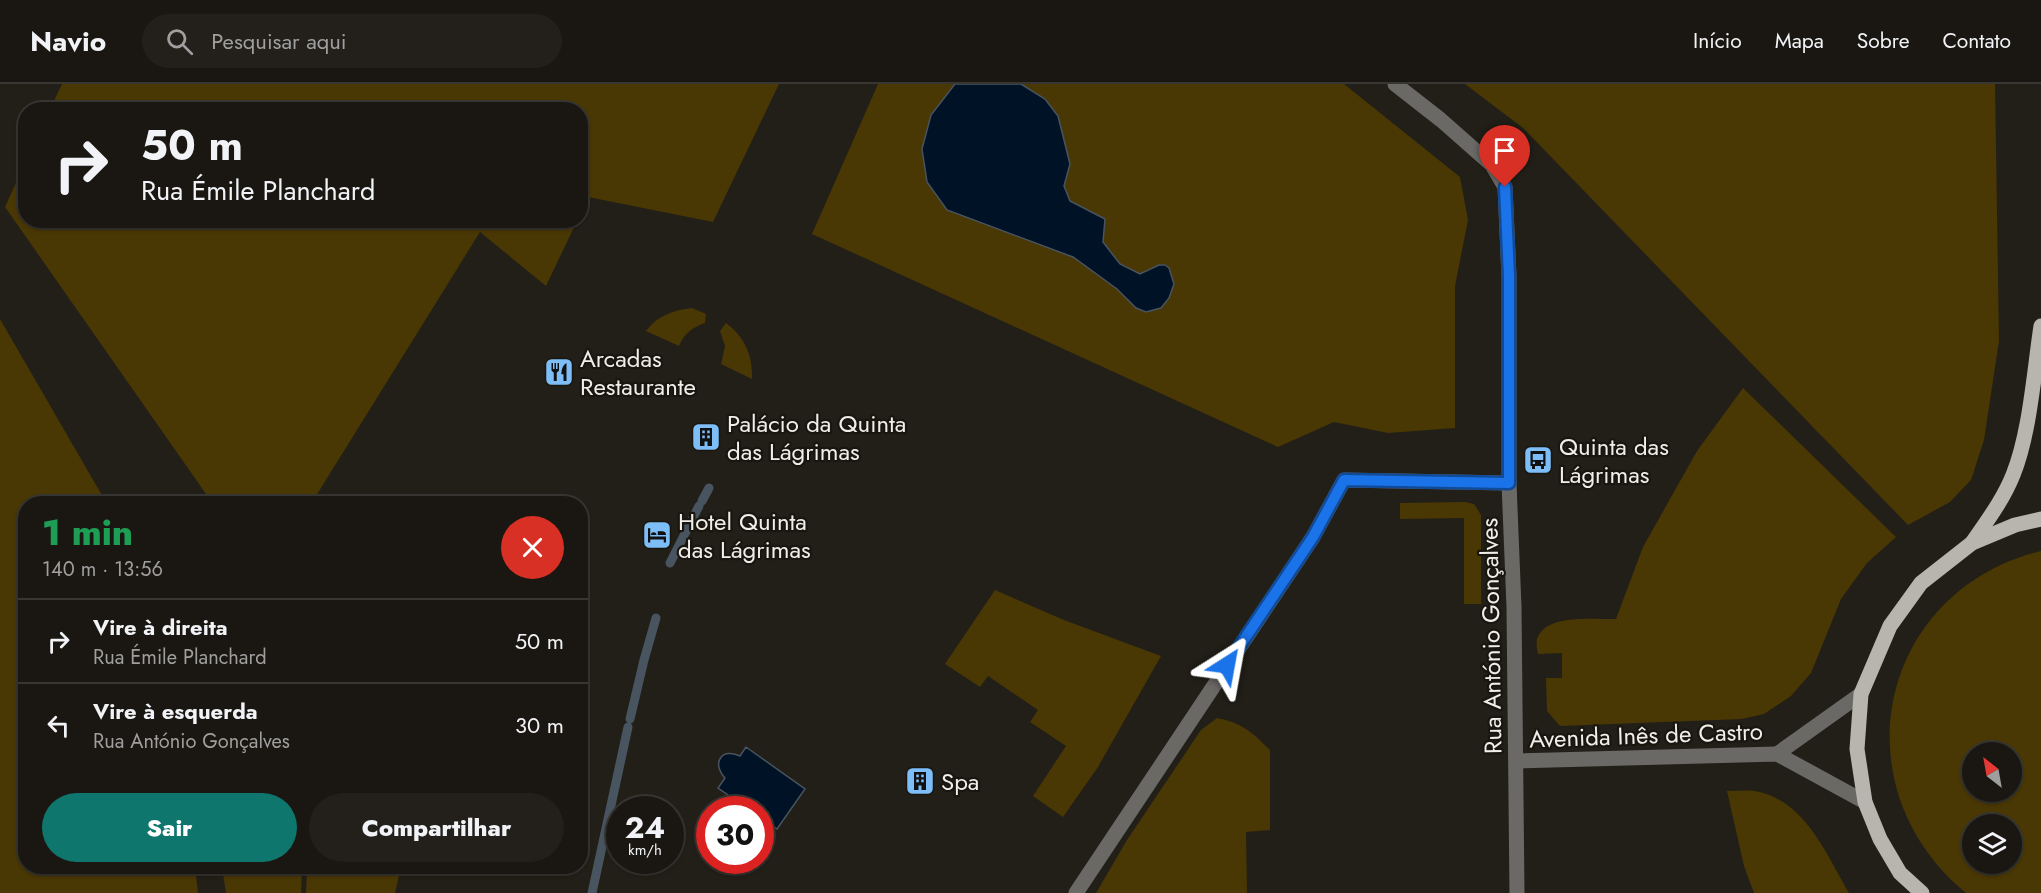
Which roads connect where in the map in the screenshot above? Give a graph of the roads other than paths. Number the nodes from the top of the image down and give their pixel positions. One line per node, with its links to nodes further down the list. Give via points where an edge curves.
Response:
1 (1395, 84): 3 (street, Rua António Gonçalves, via 1492,165 1505,187)
2 (2041, 326): 5 (main road, via 2029,409 2013,475)
3 (1509, 483): 8 (street, Rua António Gonçalves); 10 (street, via 1344,480 1313,537)
4 (2041, 519): 5 (main road)
5 (1972, 543): 6 (main road, via 1921,583 1890,626)
6 (1861, 694): 7 (street, Avenida Inês de Castro); 9 (main road, via 1857,749)
7 (1777, 754): 8 (street, Avenida Inês de Castro); 9 (street, Avenida Inês de Castro)
8 (1517, 761): 11 (street, Rua António Gonçalves)
9 (1865, 802): 12 (main road, via 1900,873)
10 (1076, 893)
11 (1517, 893)
12 (1922, 893)

